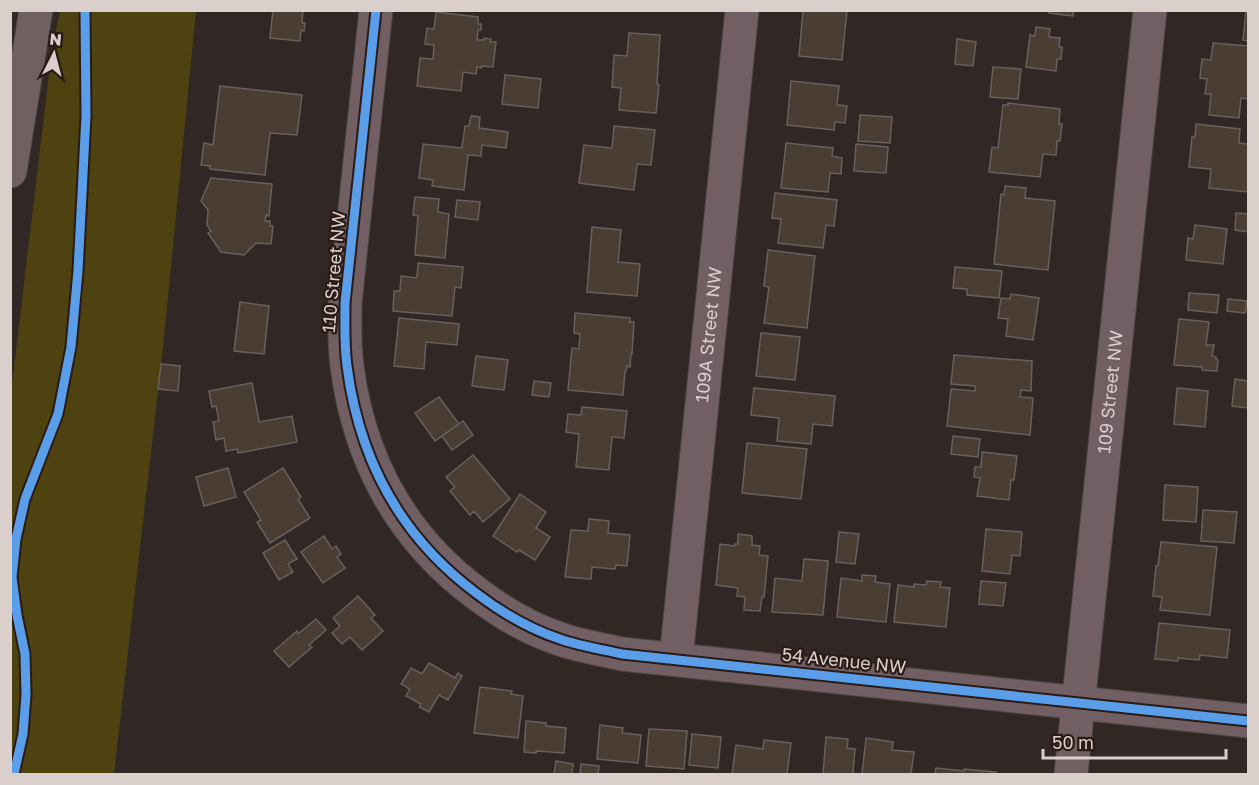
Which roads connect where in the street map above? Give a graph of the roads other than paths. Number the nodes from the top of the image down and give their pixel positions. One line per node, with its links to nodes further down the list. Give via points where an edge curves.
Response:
1 (36, 10): 5 (main road)
2 (376, 10): 6 (street, 110 Street NW, via 345,303 346,364 360,432 374,468 421,542)
3 (742, 10): 7 (street, 109A Street NW)
4 (1150, 10): 8 (street, 109 Street NW)
5 (10, 171)
6 (455, 577): 7 (street, 54 Avenue NW, via 517,620 559,639 622,654)
7 (676, 659): 8 (street, 54 Avenue NW)
8 (1078, 703): 9 (street, 54 Avenue NW); 10 (street, 109 Street NW)
9 (1248, 721)
10 (1071, 774)

